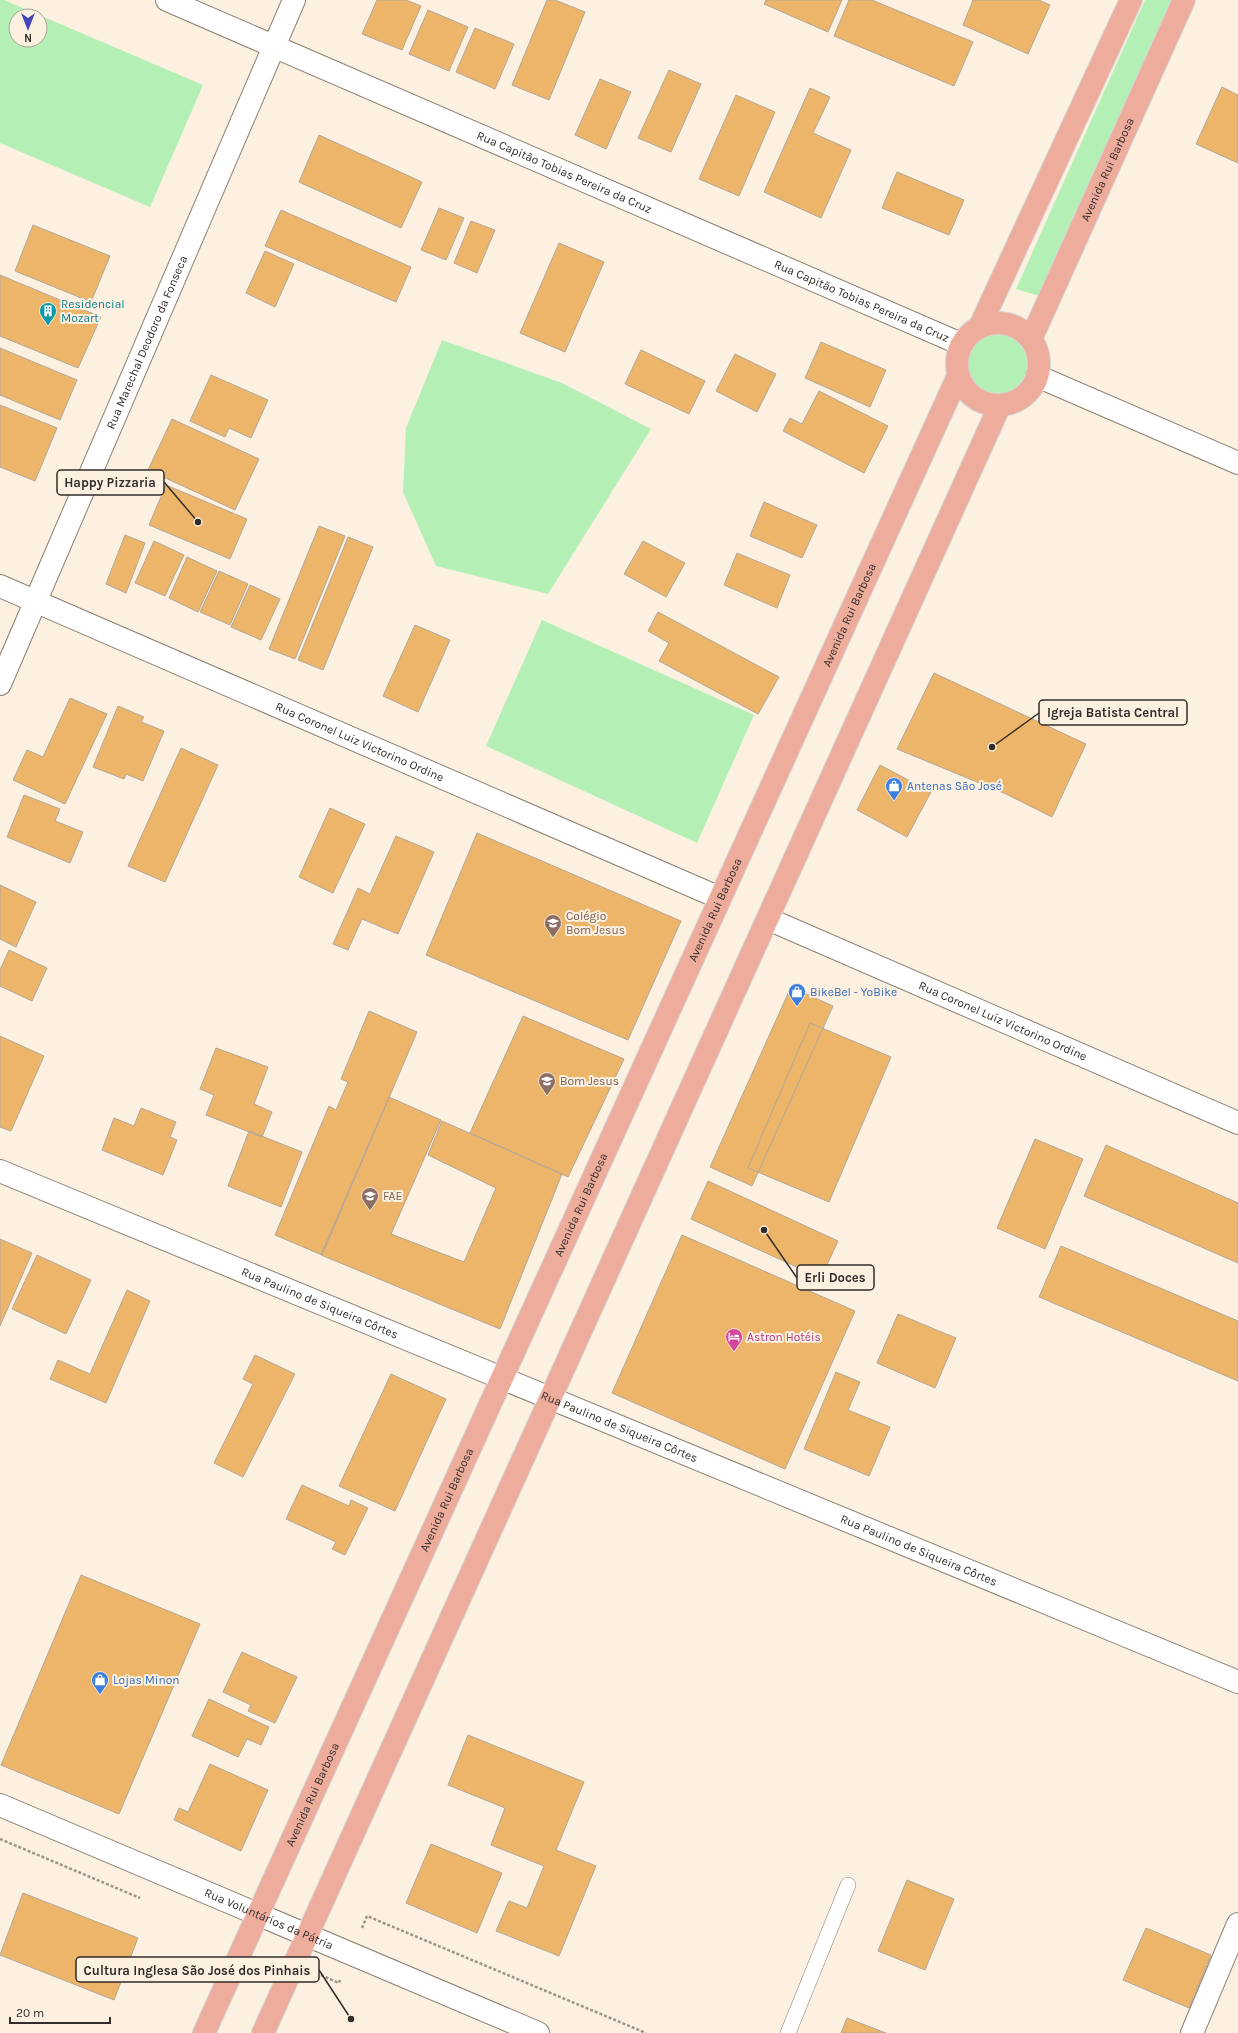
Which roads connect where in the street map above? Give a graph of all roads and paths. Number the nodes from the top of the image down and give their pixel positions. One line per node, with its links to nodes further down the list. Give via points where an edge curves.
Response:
1 (167, 0): 5 (street, Rua Capitão Tobias Pereira da Cruz)
2 (294, 0): 5 (street, Rua Marechal Deodoro da Fonseca)
3 (1131, 0): 6 (main road)
4 (1184, 0): 7 (main road, Avenida Rui Barbosa)
5 (274, 47): 8 (street, Rua Capitão Tobias Pereira da Cruz); 14 (street, Rua Marechal Deodoro da Fonseca)
6 (980, 326): 7 (main road, via 1008,324 1020,329); 8 (main road, via 972,330)
7 (1031, 339): 10 (main road, via 1038,356)
8 (961, 344): 9 (main road, via 957,354)
9 (958, 376): 11 (main road, via 964,388 974,397); 16 (main road, Avenida Rui Barbosa)
10 (1037, 376): 11 (main road, via 1027,393); 12 (street)
11 (1000, 406): 17 (main road)
12 (1238, 463)
13 (0, 586): 14 (street, Rua Coronel Luiz Victorino Ordine)
14 (35, 601): 15 (street, Rua Marechal Deodoro da Fonseca); 16 (street, Rua Coronel Luiz Victorino Ordine)
15 (0, 684)
16 (720, 898): 20 (main road, Avenida Rui Barbosa)
17 (768, 919): 18 (street, Rua Coronel Luiz Victorino Ordine); 21 (main road)
18 (1238, 1123)
19 (0, 1171): 20 (street, Rua Paulino de Siqueira Côrtes)
20 (503, 1379): 21 (street, Rua Paulino de Siqueira Côrtes); 27 (main road, Avenida Rui Barbosa)
21 (551, 1399): 22 (street, Rua Paulino de Siqueira Côrtes); 29 (main road)
22 (1238, 1682)
23 (0, 1805): 27 (street, Rua Voluntários da Pátria)
24 (0, 1839): 26 (path)
25 (848, 1885): 36 (lane)
26 (147, 1901)
27 (258, 1914): 29 (street, Rua Voluntários da Pátria); 32 (main road, Avenida Rui Barbosa)
28 (1238, 1924): 37 (street)
29 (308, 1935): 30 (street, Rua Voluntários da Pátria); 33 (main road)
30 (351, 1954): 31 (path); 34 (street, Rua Voluntários da Pátria); 35 (path, via 367,1916)
31 (339, 1983)
32 (204, 2033)
33 (263, 2033)
34 (538, 2033)
35 (646, 2033)
36 (788, 2033)
37 (1192, 2033)

